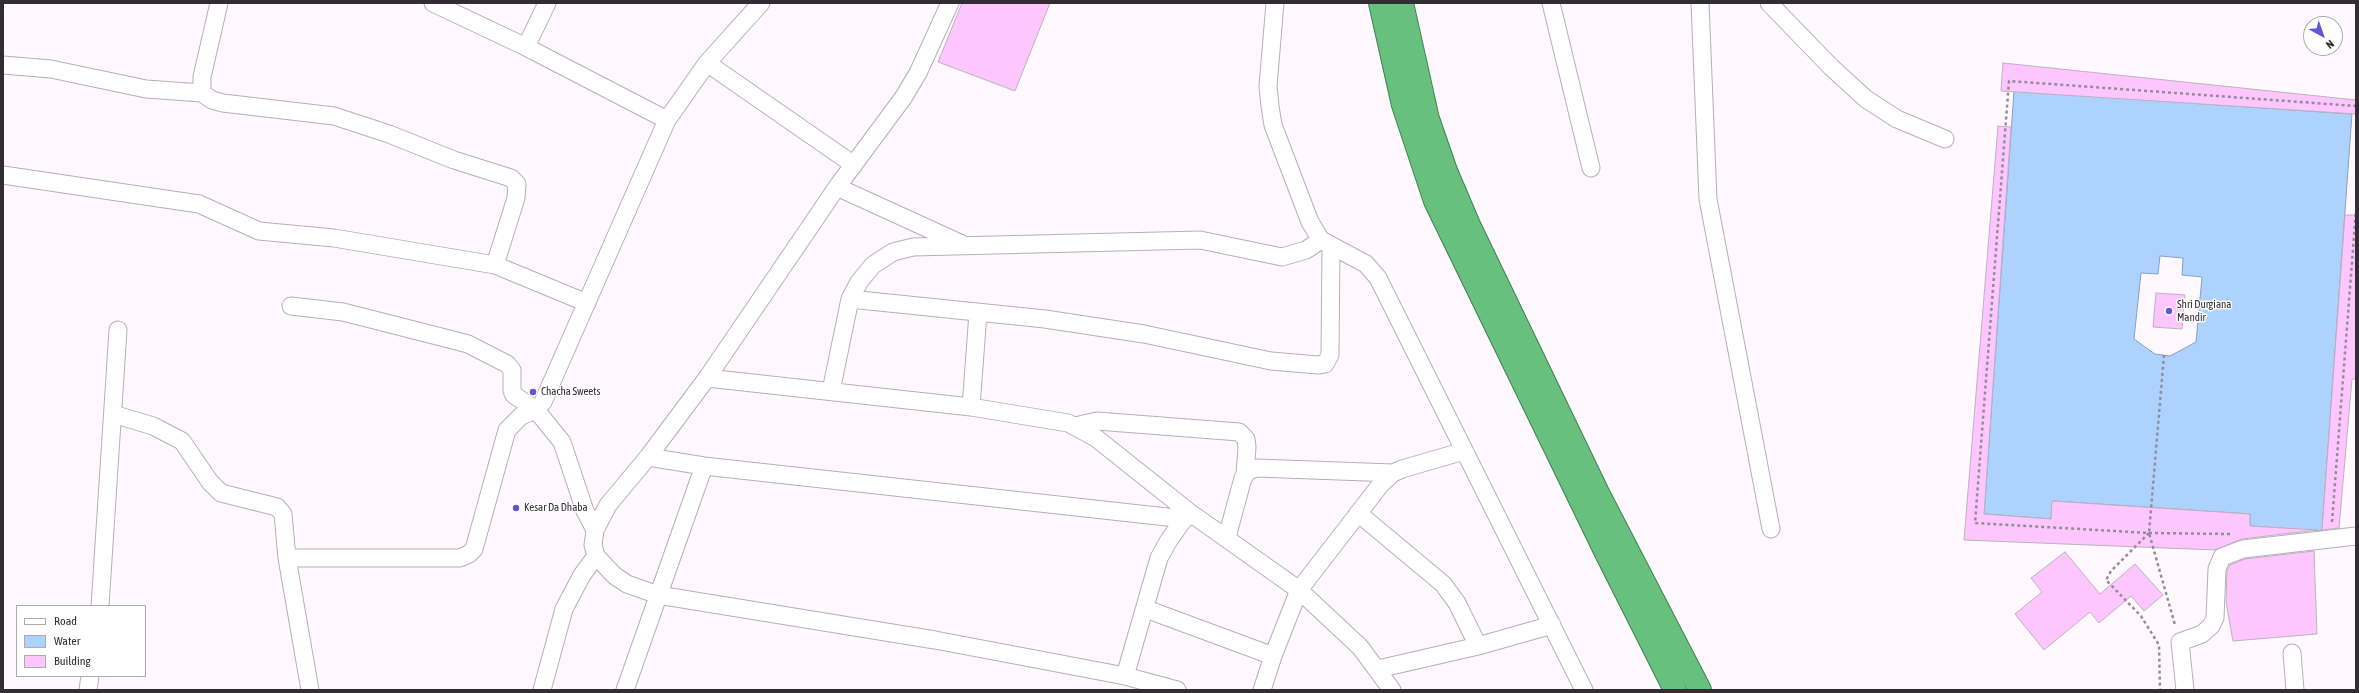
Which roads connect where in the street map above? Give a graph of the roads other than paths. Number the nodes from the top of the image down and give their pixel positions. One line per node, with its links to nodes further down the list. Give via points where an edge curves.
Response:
1 (219, 3): 15 (street, via 202,77)
2 (433, 3): 12 (street)
3 (547, 3): 12 (street)
4 (761, 3): 13 (street)
5 (950, 3): 18 (street, via 918,74)
6 (1275, 3): 22 (street, via 1268,86 1272,118 1310,222)
7 (1380, 3): 68 (highway, via 1403,105 1435,201)
8 (1402, 3): 69 (highway, via 1428,119 1469,225 1598,493)
9 (1551, 3): 19 (street)
10 (1700, 3): 43 (street, via 1708,199)
11 (1769, 3): 17 (street, via 1866,99 1897,119)
12 (526, 47): 16 (street)
13 (707, 63): 16 (street); 18 (street)
14 (3, 65): 15 (street, via 50,69 146,90)
15 (202, 93): 24 (street, via 222,103 334,116 511,178 517,184 516,198)
16 (667, 120): 26 (street)
17 (1945, 139)
18 (854, 165): 21 (street)
19 (1591, 168)
20 (3, 175): 24 (street, via 199,204 259,231 334,238)
21 (837, 187): 23 (street); 30 (street)
22 (1326, 243): 23 (street, via 1282,257 1200,240); 28 (street, via 1330,355 1328,361 1318,365 1271,361 1144,334 1061,321); 36 (street, via 1366,264 1378,278)
23 (968, 247): 25 (street, via 913,247 893,252 873,265 859,282)
24 (495, 265): 26 (street)
25 (850, 299): 28 (street); 31 (street)
26 (587, 303): 33 (street, via 543,402)
27 (291, 306): 33 (street, via 343,312 468,344 507,364 512,370 514,395)
28 (978, 313): 32 (street)
29 (118, 330): 34 (street)
30 (707, 378): 31 (street); 37 (street)
31 (832, 391): 32 (street)
32 (971, 407): 35 (street)
33 (536, 410): 44 (street, via 562,442 585,511); 48 (street, via 521,416 507,430 474,549 469,554 460,558)
34 (113, 414): 48 (street, via 153,426 182,441 210,482 221,493 276,507 282,514); 51 (street)
35 (1075, 426): 40 (street, via 1097,421 1239,432 1246,439); 42 (street, via 1096,438)
36 (1464, 451): 39 (street); 53 (street)
37 (648, 457): 38 (street); 44 (street, via 608,505)
38 (704, 466): 42 (street); 50 (street)
39 (1393, 473): 40 (street, via 1257,468); 41 (street)
40 (1245, 474): 46 (street)
41 (1358, 513): 49 (street); 54 (street, via 1442,584 1457,603)
42 (1187, 515): 46 (street); 52 (street, via 1159,558)
43 (1771, 529)
44 (595, 530): 47 (street)
45 (2356, 536): 70 (street, via 2243,549 2222,557 2217,569 2215,618 2212,626 2202,634 2180,642)
46 (1227, 537): 49 (street)
47 (596, 556): 50 (street, via 627,584); 63 (street, via 582,575 564,609)
48 (287, 558): 62 (street)
49 (1299, 590): 56 (street); 57 (street, via 1360,647)
50 (658, 595): 58 (street, via 936,640); 64 (street)
51 (100, 605)
52 (1146, 609): 56 (street); 58 (street)
53 (1552, 625): 54 (street); 67 (street)
54 (1478, 646): 57 (street)
55 (2292, 653): 71 (street)
56 (1273, 656): 65 (street)
57 (1378, 669): 66 (street)
58 (1126, 676): 60 (street)
59 (90, 677): 61 (street)
60 (1167, 688)
61 (88, 690)
62 (310, 690)
63 (542, 690)
64 (626, 690)
65 (1262, 690)
66 (1392, 690)
67 (1584, 690)
68 (1675, 690)
69 (1700, 690)
70 (2185, 690)
71 (2295, 690)

